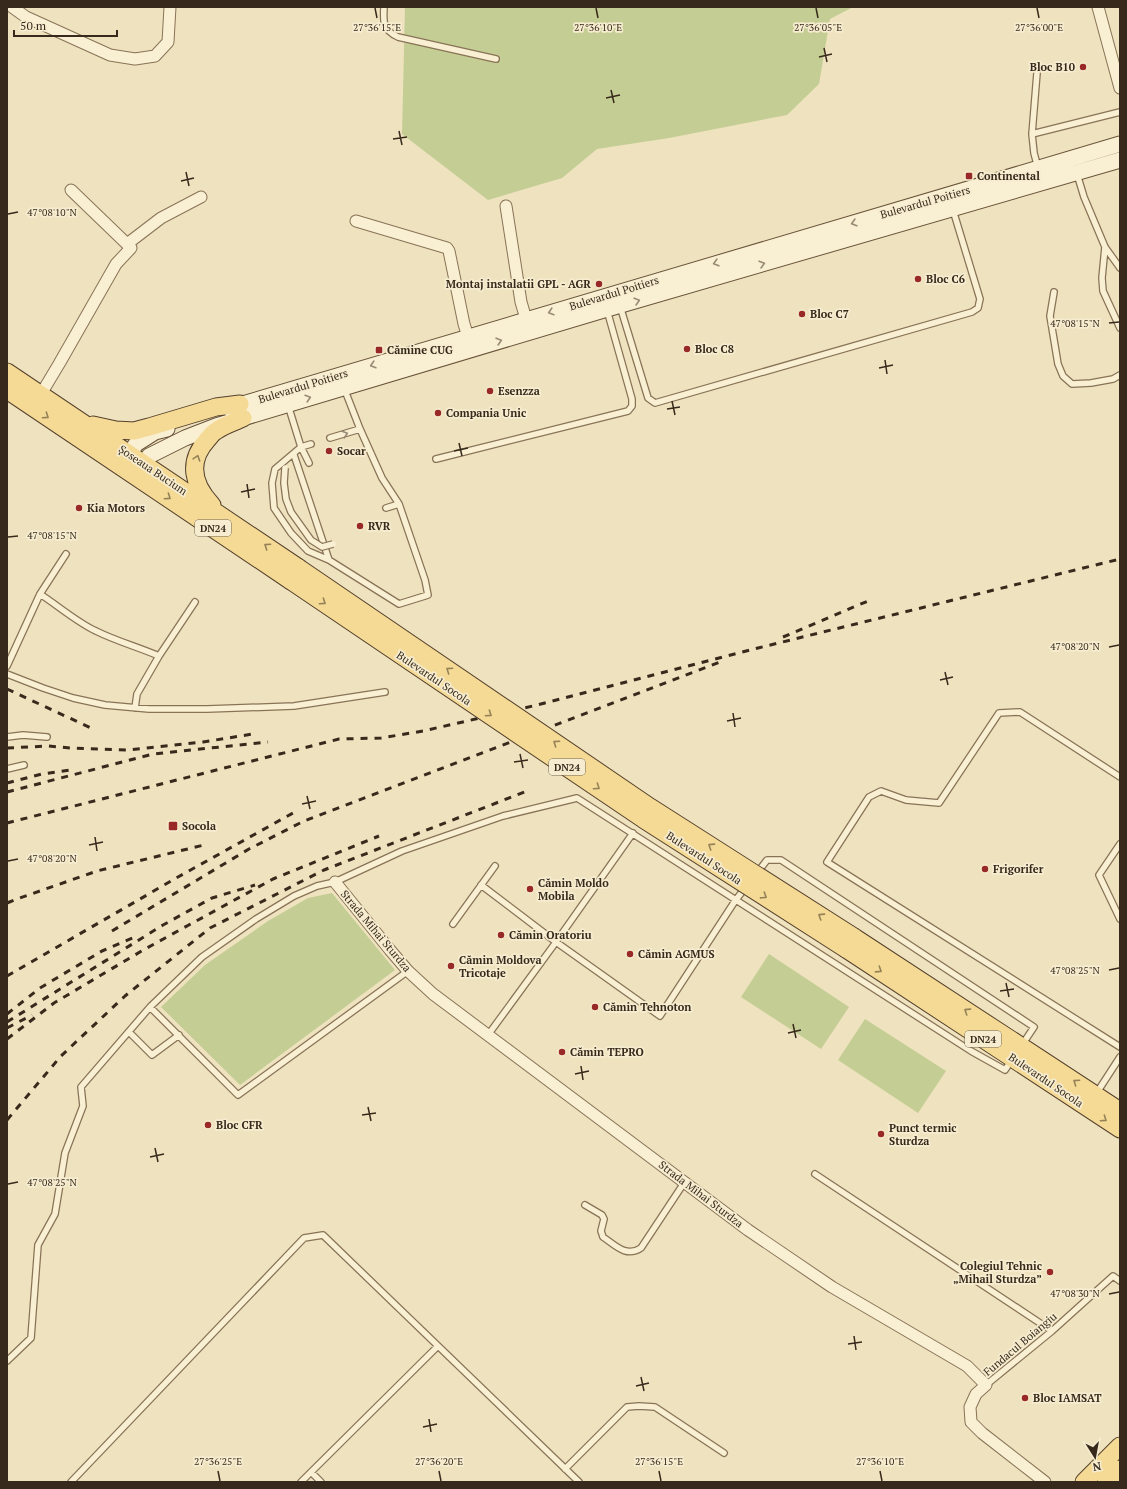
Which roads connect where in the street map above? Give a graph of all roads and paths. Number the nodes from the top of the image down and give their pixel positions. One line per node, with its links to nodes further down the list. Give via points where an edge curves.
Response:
1 (12, 7): 2 (street, via 26,17 110,55 135,59 155,56 168,42)
2 (170, 7)
3 (384, 7): 5 (lane, via 385,28 398,38)
4 (1098, 7): 7 (street)
5 (496, 59)
6 (1037, 73): 9 (lane)
7 (1120, 88)
8 (1120, 112): 9 (lane)
9 (1032, 134): 13 (lane)
10 (1120, 144): 12 (main road, Bulevardul Poitiers)
11 (1120, 160): 12 (main road, Bulevardul Poitiers)
12 (1074, 165): 13 (main road, Bulevardul Poitiers); 17 (main road, Bulevardul Poitiers); 20 (lane, via 1084,198)
13 (1039, 168): 23 (main road, Bulevardul Poitiers, one-way to 23)
14 (71, 190): 19 (street)
15 (201, 196): 19 (street, via 160,218)
16 (506, 206): 24 (street)
17 (952, 209): 23 (main road, Bulevardul Poitiers, one-way to 17); 23 (lane, via 980,299 978,308 972,312 655,403 648,398)
18 (356, 221): 26 (street, via 447,248)
19 (127, 244): 31 (street, via 131,248 116,264)
20 (1105, 247): 21 (lane); 25 (lane, via 1103,291)
21 (1120, 268)
22 (1054, 292): 28 (lane, via 1050,316 1058,364 1063,376 1072,384 1114,379)
23 (611, 301): 24 (main road, Bulevardul Poitiers, one-way to 24); 26 (main road, Bulevardul Poitiers, one-way to 23); 39 (lane, via 632,399 632,406 628,411)
24 (526, 320): 26 (main road, Bulevardul Poitiers)
25 (1120, 328)
26 (469, 343): 29 (main road, Bulevardul Poitiers)
27 (7, 372): 30 (main road, Șoseaua Bucium / DN24)
28 (1120, 375)
29 (341, 381): 32 (main road, Bulevardul Poitiers); 35 (lane)
30 (13, 393): 31 (main road, Șoseaua Bucium / DN24); 40 (main road, Șoseaua Bucium / DN24, one-way to 40)
31 (41, 394): 34 (main road, Șoseaua Bucium / DN24)
32 (286, 398): 33 (main road, Bulevardul Poitiers); 38 (lane)
33 (242, 411): 34 (main road, via 216,407 134,431); 40 (main road, Bulevardul Poitiers, via 155,432 136,444); 42 (main road, Bulevardul Poitiers, via 216,426 149,456); 45 (main road, one-way to 33, via 205,498 195,479 194,462 200,448 215,431)
34 (83, 423): 40 (main road, Șoseaua Bucium / DN24)
35 (360, 429): 36 (lane, one-way to 35); 43 (lane, via 382,478)
36 (330, 438)
37 (311, 444): 38 (lane)
38 (297, 451): 41 (lane); 46 (lane, bridge, via 286,468 286,499 294,517 311,540 322,547); 48 (lane); 48 (lane, via 275,469 272,483 274,508 291,533 308,551)
39 (436, 459)
40 (125, 460): 42 (main road, Șoseaua Bucium / DN24)
41 (309, 463)
42 (140, 470): 45 (main road, Șoseaua Bucium / DN24); 49 (main road, Șoseaua Bucium / DN24, one-way to 49)
43 (399, 504): 44 (lane); 48 (lane, via 428,595 399,604)
44 (386, 508)
45 (222, 516): 49 (main road, Șoseaua Bucium / DN24, one-way to 45)
46 (333, 544)
47 (66, 554): 50 (lane)
48 (329, 560)
49 (295, 574): 79 (main road, Bulevardul Socola / DN24, bridge)
50 (40, 594): 52 (lane, via 94,630); 53 (lane)
51 (195, 602): 52 (lane)
52 (159, 656): 56 (lane, via 137,694)
53 (7, 666)
54 (7, 674): 56 (lane, via 74,698)
55 (385, 692): 56 (lane, via 294,706)
56 (135, 708)
57 (7, 737): 58 (lane)
58 (47, 737)
59 (24, 765): 60 (lane)
60 (7, 769)
61 (1120, 777): 78 (lane, via 1020,712 999,713 939,803 906,800 881,791 874,793 827,862)
62 (633, 833): 66 (lane, via 576,798 504,816 402,851); 69 (lane); 72 (lane)
63 (1120, 844): 70 (lane, via 1099,875)
64 (495, 866): 68 (lane)
65 (753, 878): 79 (lane, via 767,860 781,860 1034,1027)
66 (335, 882): 73 (street, Strada Mihai Sturdza); 74 (lane, via 317,886 294,896 256,919 202,957)
67 (749, 883): 69 (lane)
68 (481, 885): 71 (lane); 72 (lane)
69 (735, 901): 72 (lane, via 660,1016); 79 (lane, via 971,1051 1006,1070)
70 (1120, 919)
71 (453, 924)
72 (556, 942): 77 (lane)
73 (408, 971): 76 (lane, via 238,1095); 77 (street, Strada Mihai Sturdza, via 433,994)
74 (150, 1007): 75 (lane); 76 (lane)
75 (129, 1032): 76 (lane, via 152,1055); 90 (lane, via 81,1087 83,1106 65,1153 55,1214 38,1246 30,1338)
76 (178, 1035)
77 (488, 1035): 85 (street, Strada Mihai Sturdza)
78 (1120, 1047)
79 (1017, 1052): 81 (main road, Bulevardul Socola / DN24)
80 (1120, 1057): 81 (lane)
81 (1091, 1101): 82 (main road, Bulevardul Socola / DN24); 83 (main road, Bulevardul Socola / DN24, one-way to 83)
82 (1120, 1111)
83 (1120, 1129)
84 (816, 1174): 88 (lane)
85 (684, 1182): 86 (lane, via 641,1248 635,1252 627,1253 603,1237 602,1215); 91 (street, Strada Mihai Sturdza, via 748,1230 832,1287 967,1366)
86 (585, 1205)
87 (1120, 1281): 88 (lane, Fundacul Boiangiu, via 1113,1276)
88 (1052, 1331): 91 (lane, Fundacul Boiangiu)
89 (438, 1346): 94 (lane); 96 (lane); 97 (lane, via 323,1235 304,1238)
90 (7, 1361)
91 (986, 1385): 101 (street, via 976,1394 970,1407 971,1422)
92 (1120, 1446): 102 (main road)
93 (724, 1453): 94 (lane, via 655,1407 627,1407)
94 (565, 1469): 100 (lane)
95 (1120, 1469): 103 (main road)
96 (311, 1472): 98 (lane); 99 (lane)
97 (71, 1482)
98 (301, 1482)
99 (322, 1482)
100 (579, 1482)
101 (1045, 1482)
102 (1084, 1482)
103 (1106, 1482)

